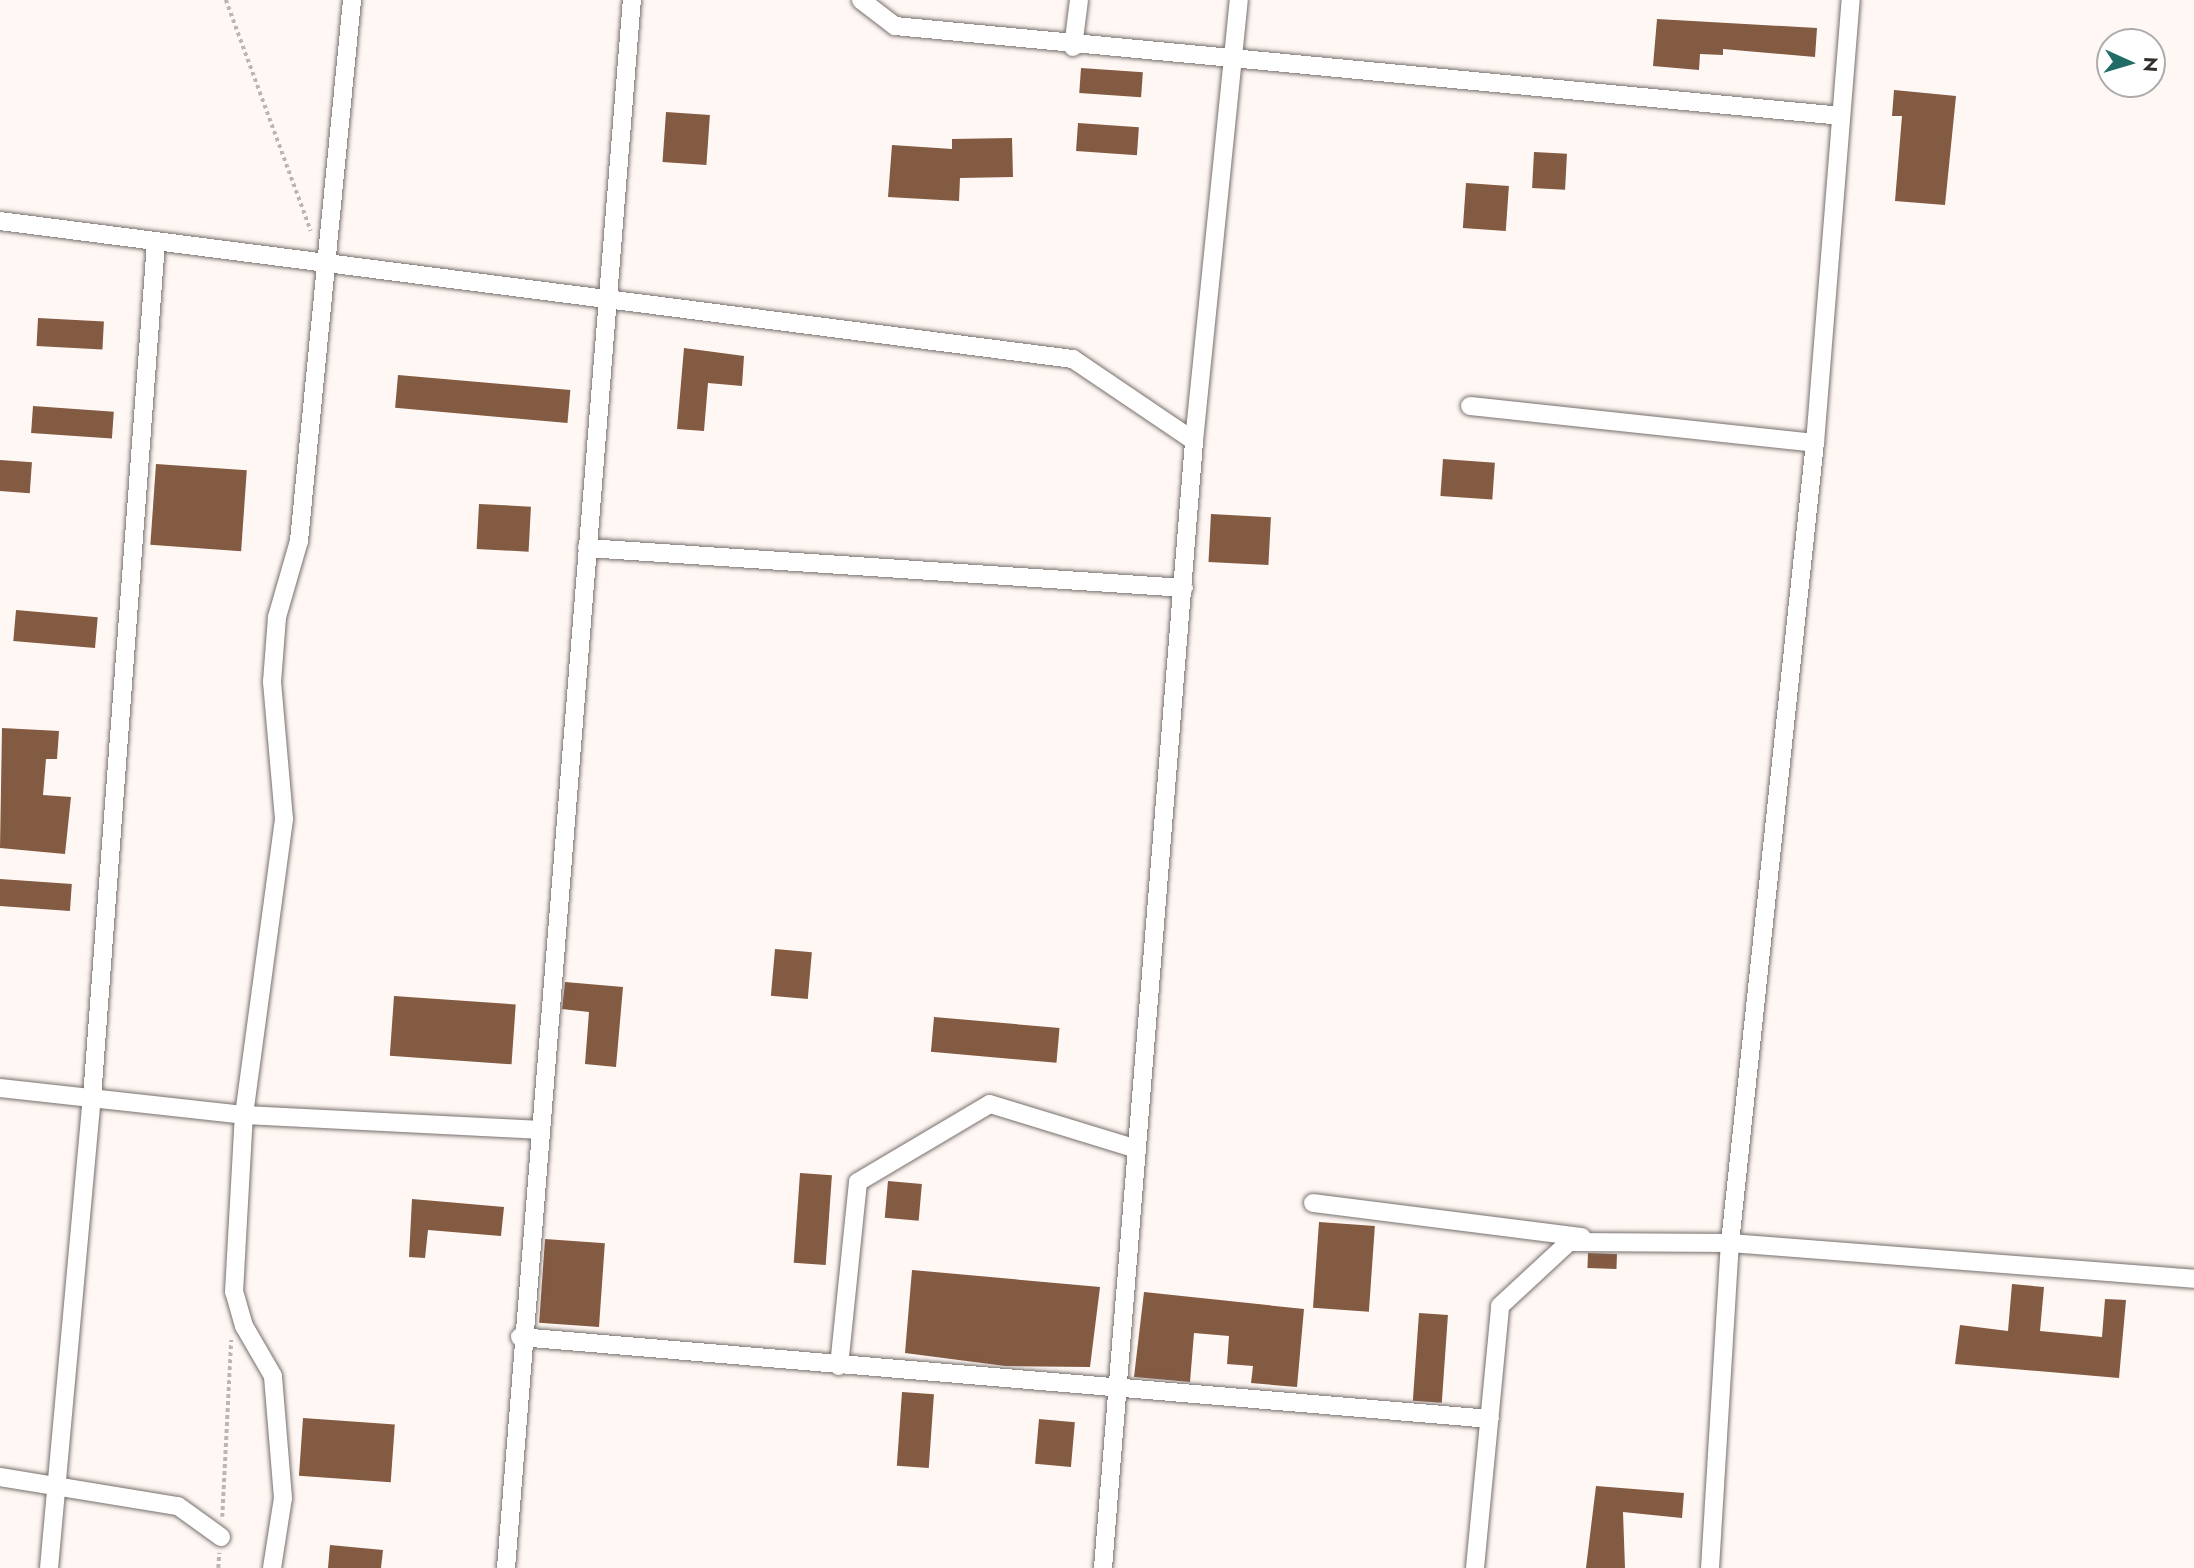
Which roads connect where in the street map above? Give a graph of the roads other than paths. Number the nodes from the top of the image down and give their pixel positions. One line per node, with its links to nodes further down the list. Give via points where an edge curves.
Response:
1 (352, 0): 12 (street)
2 (632, 0): 13 (street)
3 (861, 0): 7 (street, via 895,26)
4 (1079, 0): 7 (street)
5 (1239, 0): 8 (street)
6 (1851, 0): 9 (street)
7 (1073, 47): 8 (street)
8 (1233, 61): 9 (street); 15 (street)
9 (1840, 116): 16 (street)
10 (0, 221): 11 (street)
11 (156, 242): 12 (street); 20 (street)
12 (323, 264): 13 (street); 21 (street, via 299,541 277,617 272,682 284,819)
13 (604, 295): 15 (street, via 1073,359); 17 (street)
14 (1470, 406): 16 (street)
15 (1194, 441): 18 (street)
16 (1815, 443): 26 (street)
17 (587, 548): 18 (street); 22 (street)
18 (1184, 588): 23 (street)
19 (0, 1087): 20 (street)
20 (92, 1098): 21 (street); 33 (street)
21 (244, 1115): 22 (street); 36 (street, via 234,1293 244,1326 273,1376 284,1498)
22 (538, 1130): 28 (street)
23 (1137, 1149): 29 (street, via 990,1104 858,1182); 30 (street)
24 (1313, 1203): 25 (street)
25 (1617, 1241): 26 (street); 31 (street, via 1569,1242 1500,1306)
26 (1730, 1243): 27 (street); 40 (street)
27 (2194, 1279)
28 (520, 1337): 29 (street); 37 (street)
29 (839, 1366): 30 (street)
30 (1117, 1392): 31 (street); 38 (street)
31 (1490, 1419): 39 (street)
32 (0, 1477): 33 (street)
33 (57, 1483): 34 (street, via 178,1506); 35 (street)
34 (221, 1538)
35 (49, 1568)
36 (272, 1568)
37 (506, 1568)
38 (1102, 1568)
39 (1475, 1568)
40 (1710, 1568)

